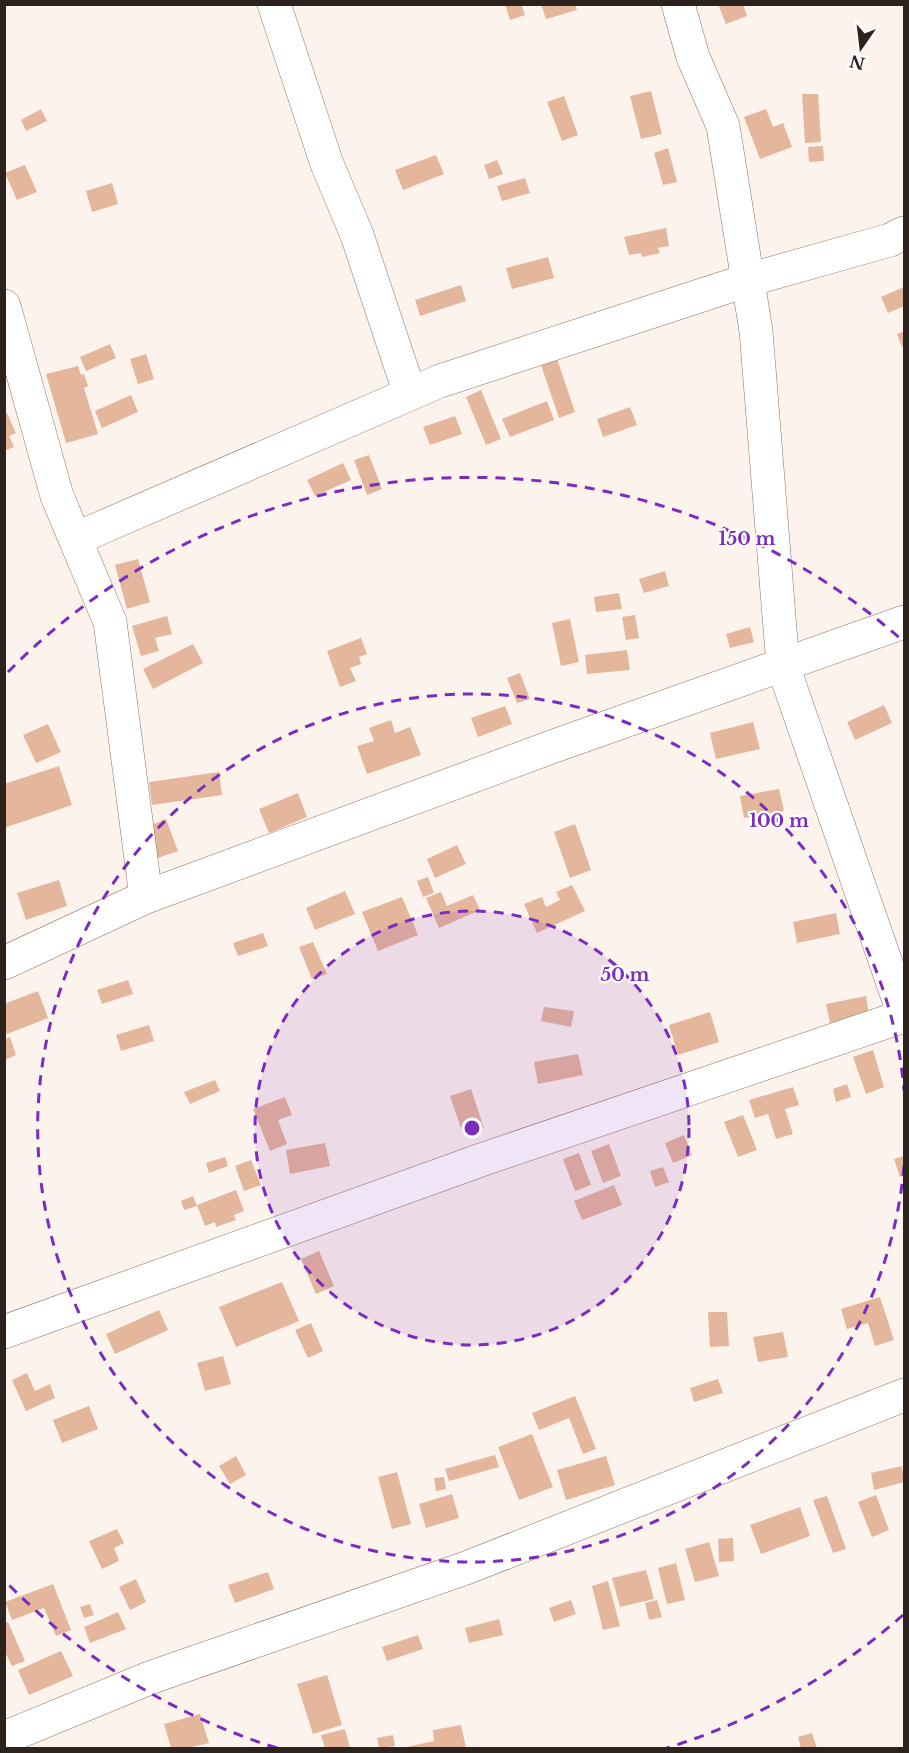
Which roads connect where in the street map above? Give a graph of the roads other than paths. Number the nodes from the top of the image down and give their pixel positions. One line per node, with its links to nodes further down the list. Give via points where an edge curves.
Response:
1 (274, 4): 6 (street)
2 (678, 4): 4 (street, via 693,57 723,126)
3 (904, 233): 4 (street)
4 (748, 280): 6 (street); 9 (street, via 756,330)
5 (4, 306): 7 (street, via 57,496)
6 (410, 394): 7 (street)
7 (75, 539): 10 (street, via 110,621)
8 (904, 622): 9 (street)
9 (783, 666): 10 (street); 12 (street)
10 (146, 897): 11 (street)
11 (4, 963)
12 (904, 1016): 13 (street, via 481,1160)
13 (4, 1332)
14 (900, 1400): 15 (street, via 466,1568 152,1677)
15 (4, 1738)

